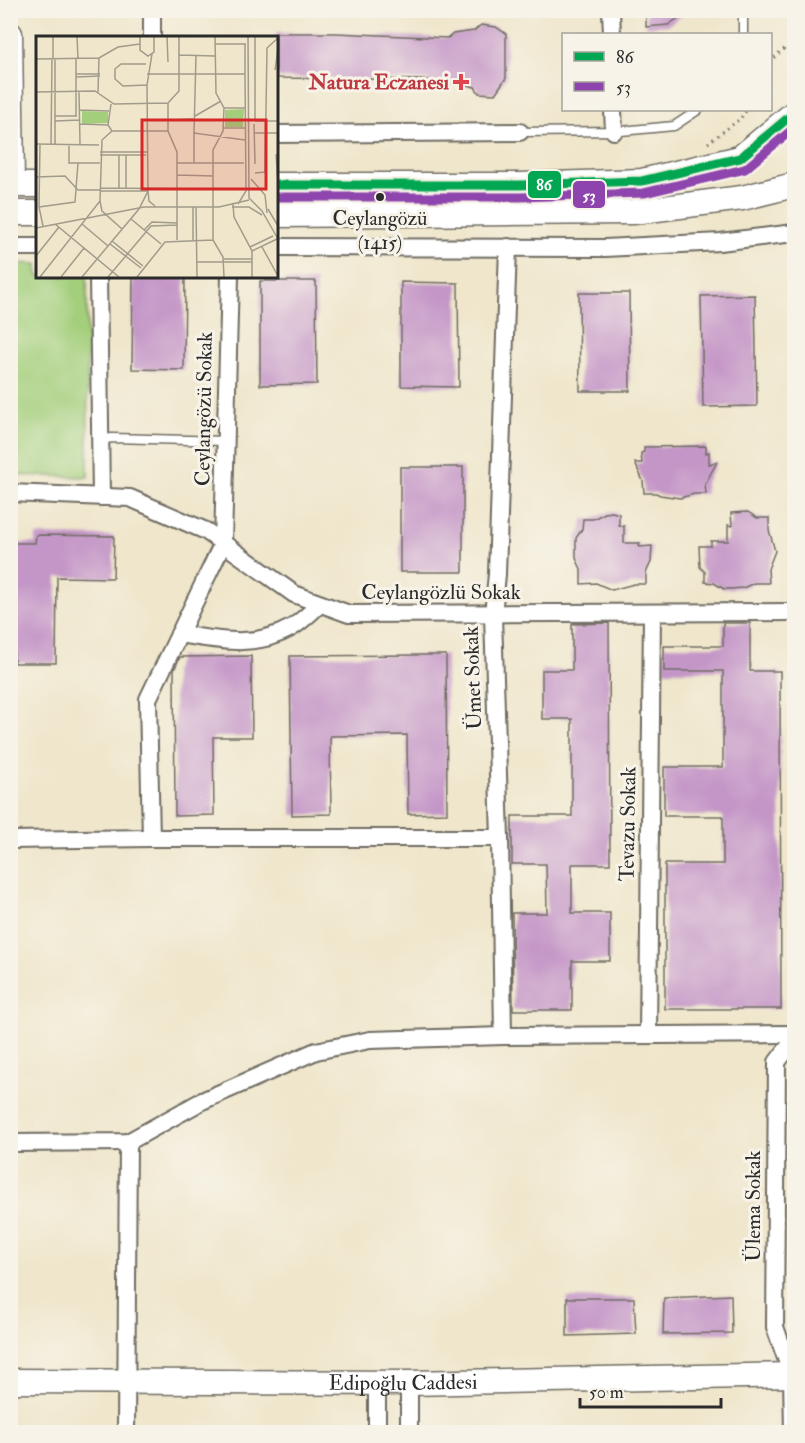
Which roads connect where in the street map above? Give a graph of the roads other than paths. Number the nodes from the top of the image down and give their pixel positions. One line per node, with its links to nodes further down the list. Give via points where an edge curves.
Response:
1 (152, 10): 7 (street)
2 (611, 10): 4 (street)
3 (742, 10): 5 (lane)
4 (612, 33)
5 (743, 33)
6 (10, 34): 11 (main road)
7 (152, 36)
8 (613, 111): 12 (street)
9 (696, 111): 12 (lane, via 674,126)
10 (795, 113): 17 (main road, via 740,159 642,181)
11 (11, 128): 15 (main road)
12 (614, 131): 13 (lane)
13 (520, 132): 14 (street)
14 (278, 134)
15 (11, 185): 16 (main road)
16 (36, 185)
17 (278, 185)
18 (795, 185): 21 (main road, via 742,198 633,212)
19 (10, 213): 20 (main road)
20 (36, 213)
21 (278, 215)
22 (795, 233): 26 (street, via 720,242 605,248)
23 (10, 247): 24 (street)
24 (36, 247)
25 (278, 247): 26 (street)
26 (508, 247): 37 (street, Ümet Sokak)
27 (98, 278): 29 (street)
28 (230, 278): 30 (street, Ceylangözü Sokak)
29 (100, 440): 30 (lane); 32 (street)
30 (226, 441): 33 (street, Ceylangözü Sokak)
31 (10, 493): 32 (street, Ceylangözlü Sokak)
32 (101, 497): 33 (street, Ceylangözlü Sokak, via 130,498 206,531)
33 (223, 543): 34 (street, Ceylangözlü Sokak, via 294,594); 38 (street)
34 (320, 604): 37 (street, Ceylangözlü Sokak, via 349,614); 38 (street, via 293,627 265,640 231,642)
35 (795, 612): 36 (street, Ceylangözlü Sokak)
36 (652, 613): 37 (street, Ceylangözlü Sokak); 43 (street, Tevazu Sokak)
37 (493, 615): 40 (street, Ümet Sokak)
38 (179, 634): 39 (street, via 148,699)
39 (151, 838): 40 (street); 41 (street)
40 (500, 838): 44 (street, Ümet Sokak)
41 (10, 840)
42 (795, 1034): 43 (street)
43 (648, 1035): 44 (street)
44 (503, 1036): 46 (street, via 369,1040 316,1051 202,1101)
45 (795, 1040): 48 (street, Ülema Sokak, via 777,1062 775,1315 775,1327)
46 (128, 1142): 47 (street); 50 (street)
47 (10, 1143)
48 (794, 1375): 52 (main road, Edipoğlu Caddesi); 56 (street, Ülema Sokak)
49 (10, 1381): 50 (main road, Edipoğlu Caddesi)
50 (126, 1382): 51 (main road, Edipoğlu Caddesi); 53 (street)
51 (377, 1383): 52 (main road, Edipoğlu Caddesi); 54 (street)
52 (409, 1383): 55 (street)
53 (126, 1432)
54 (377, 1432)
55 (409, 1432)
56 (793, 1432)

